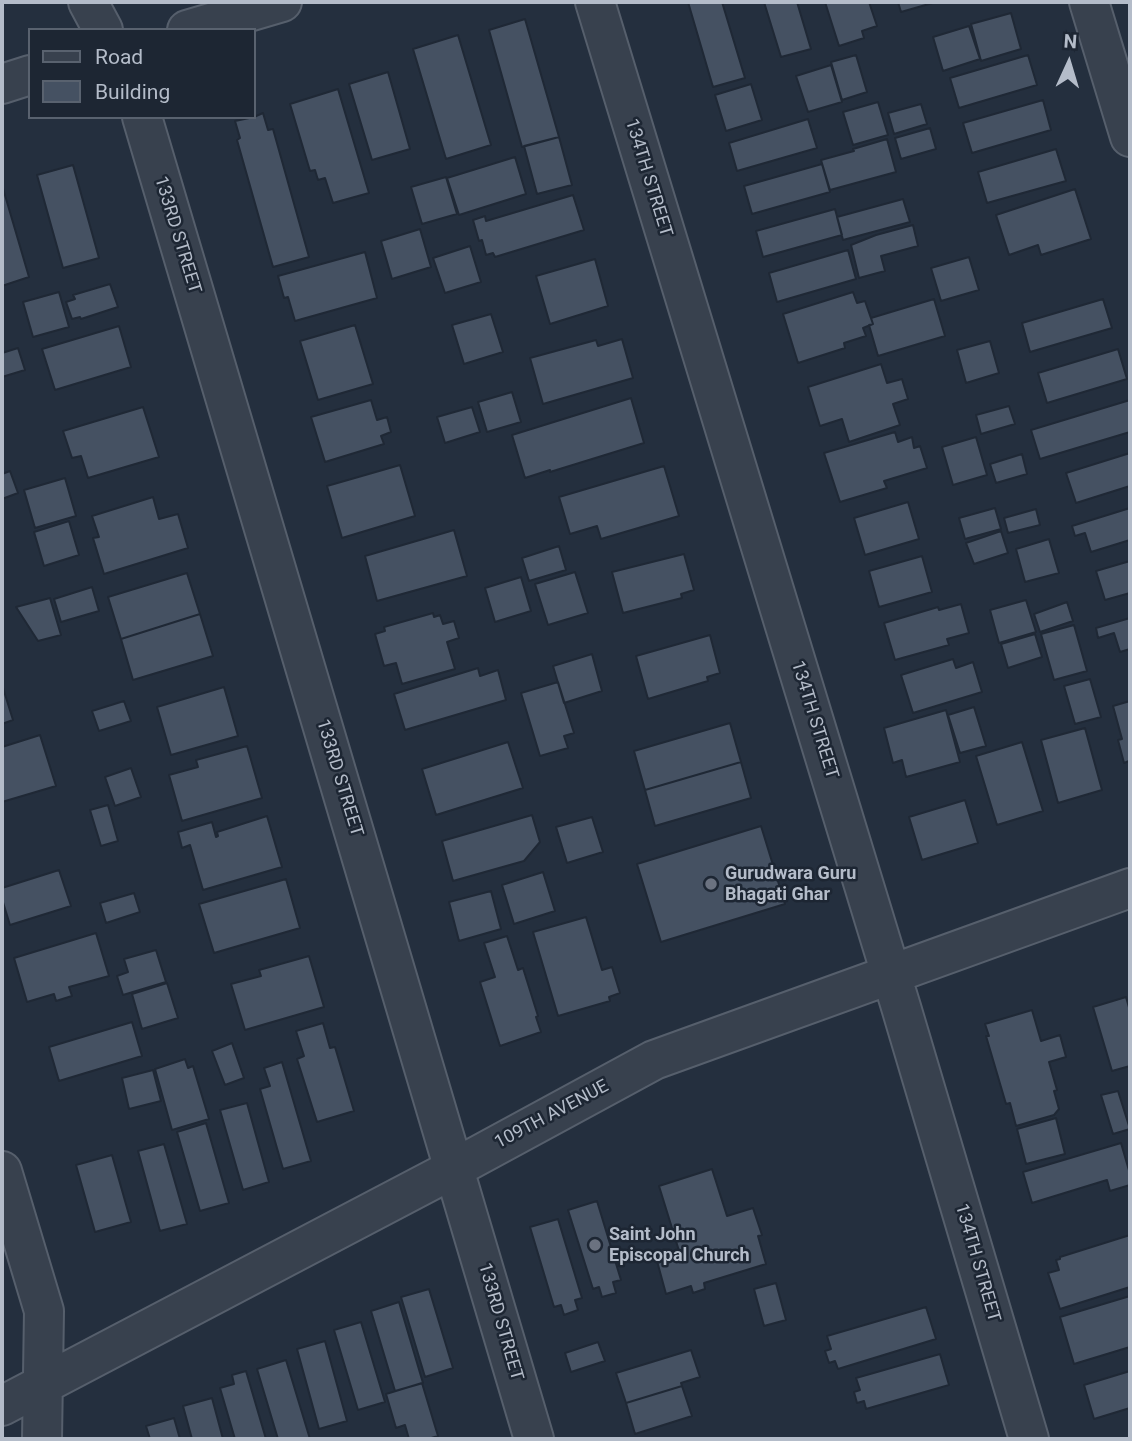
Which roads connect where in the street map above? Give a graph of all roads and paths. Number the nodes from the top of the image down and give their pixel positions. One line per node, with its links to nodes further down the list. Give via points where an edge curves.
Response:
1 (88, 2): 5 (street)
2 (282, 2): 6 (street)
3 (595, 2): 12 (street, 134TH STREET)
4 (1089, 2): 10 (street)
5 (102, 28)
6 (194, 28)
7 (28, 76): 8 (street)
8 (2, 84)
9 (143, 119): 13 (street, 133RD STREET)
10 (1130, 136)
11 (1130, 888): 12 (street, 109TH AVENUE)
12 (892, 976): 13 (street, 109TH AVENUE, via 654,1060); 19 (street, 134TH STREET)
13 (455, 1168): 15 (street, 109TH AVENUE); 18 (street, 133RD STREET)
14 (2, 1171): 15 (street, via 44,1311)
15 (43, 1385): 16 (street, 109TH AVENUE); 17 (street)
16 (2, 1406)
17 (42, 1439)
18 (534, 1439)
19 (1029, 1439)

